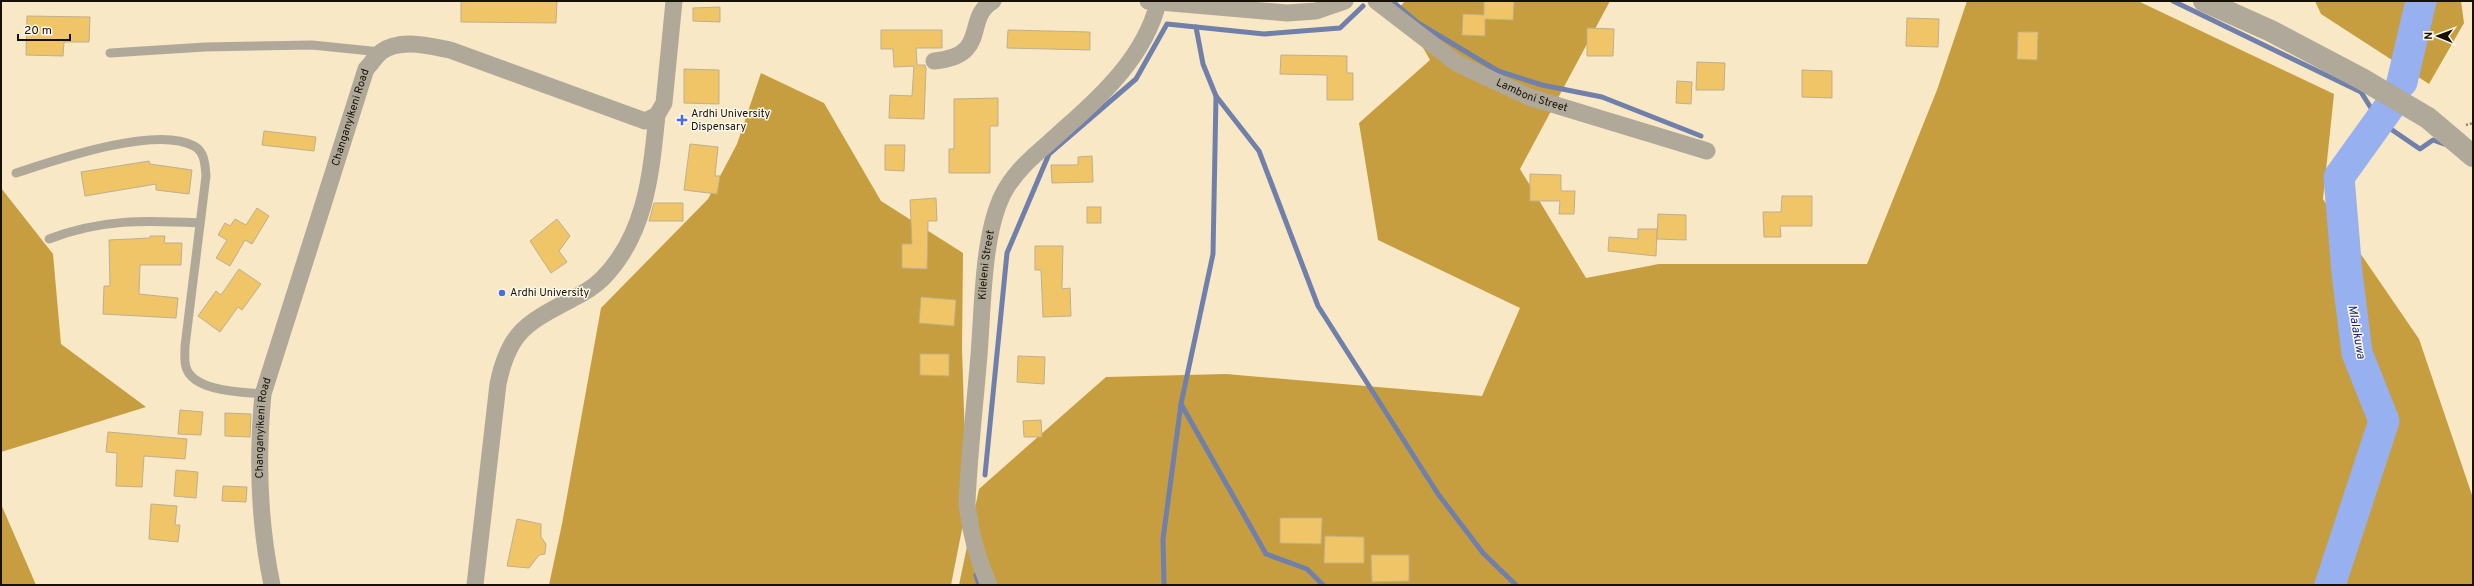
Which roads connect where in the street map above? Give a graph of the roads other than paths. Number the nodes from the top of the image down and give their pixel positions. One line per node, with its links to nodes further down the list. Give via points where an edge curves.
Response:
1 (674, 1): 10 (street, via 664,103)
2 (993, 1): 9 (street, via 982,11 971,43 964,53 949,60)
3 (1345, 1): 5 (street, via 1316,11 1287,13)
4 (1376, 1): 11 (street, Lamboni Street, via 1458,64 1530,97)
5 (1152, 2): 19 (street, Kileleni Street, via 1151,27 1129,63 1104,91 1025,164 1007,186 996,212 986,274 967,503 970,530)
6 (2212, 2): 12 (street, via 2362,79 2428,118)
7 (381, 52): 8 (lane, via 304,46 206,47); 10 (street, Changanyikeni Road, via 398,45 417,44 450,50 645,121); 16 (street, Changanyikeni Road, via 366,69 358,92)
8 (110, 53)
9 (934, 61)
10 (657, 116): 18 (street, via 646,200 623,255 601,280 531,321 513,340 503,362 498,384)
11 (1707, 151)
12 (2473, 156)
13 (16, 173): 14 (lane, via 86,151 125,143 171,140 195,146 205,158 206,176)
14 (200, 223): 15 (lane, via 115,222 74,230); 16 (lane, via 185,346 186,367 193,379 212,388)
15 (49, 239)
16 (263, 394): 17 (street, Changanyikeni Road, via 263,527)
17 (272, 585)
18 (475, 585)
19 (988, 585)

